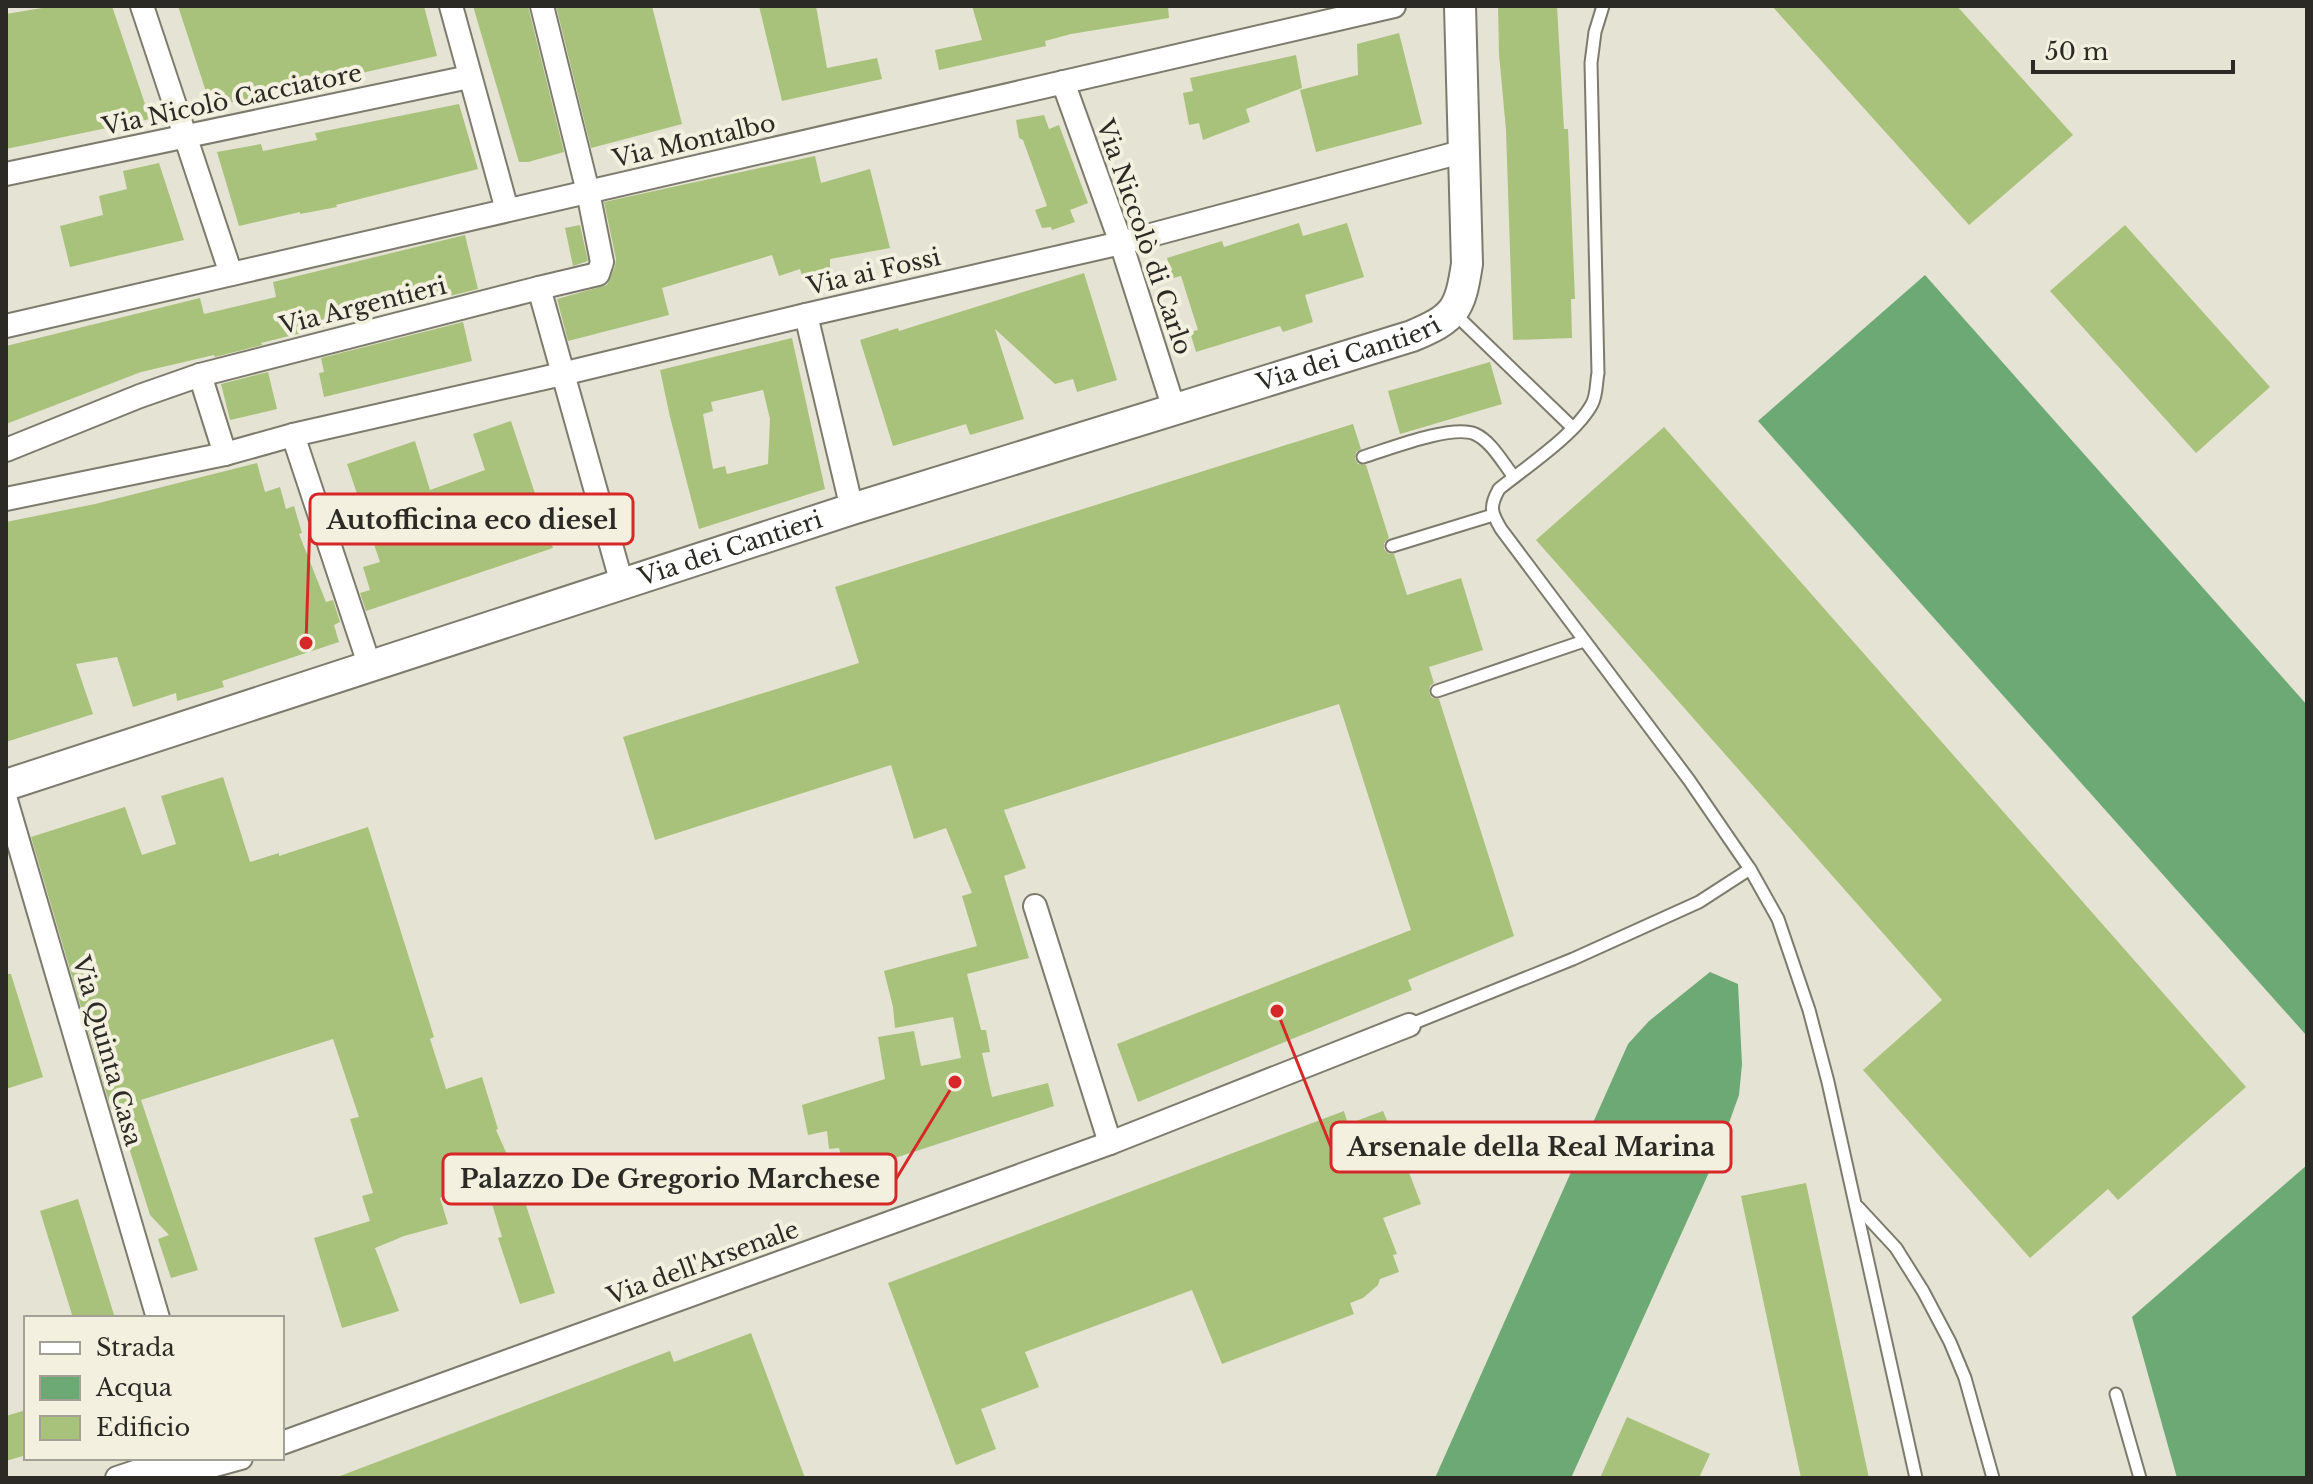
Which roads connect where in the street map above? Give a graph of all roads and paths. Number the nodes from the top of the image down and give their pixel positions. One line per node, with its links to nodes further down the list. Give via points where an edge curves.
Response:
1 (142, 6): 10 (street)
2 (451, 6): 8 (street)
3 (542, 6): 13 (street)
4 (1394, 6): 7 (street, Via Montalbo)
5 (1460, 6): 11 (main road)
6 (1603, 6): 24 (lane, via 1591,63 1598,373 1592,404)
7 (1360, 10): 9 (street, Via Montalbo)
8 (469, 77): 10 (street, Via Nicolò Cacciatore); 14 (street)
9 (1063, 82): 13 (street, Via Montalbo); 15 (street, Via Niccolò di Carlo)
10 (187, 136): 12 (street, Via Nicolò Cacciatore); 16 (street)
11 (1465, 151): 15 (street, Via ai Fossi); 18 (main road, via 1467,264)
12 (6, 174)
13 (588, 192): 14 (street, Via Montalbo); 17 (street, Via Argentieri, via 602,262 598,274)
14 (507, 210): 16 (street, Via Montalbo)
15 (1121, 243): 19 (street, Via ai Fossi); 23 (street, Via Niccolò di Carlo)
16 (231, 274): 20 (street, Via Montalbo)
17 (539, 288): 21 (street); 22 (street, Via Argentieri)
18 (1454, 312): 23 (main road, Via dei Cantieri, via 1412,336); 24 (lane)
19 (806, 315): 21 (street, Via ai Fossi); 31 (street)
20 (6, 326)
21 (562, 374): 25 (street, Via ai Fossi); 34 (street)
22 (200, 375): 26 (street, Via Argentieri); 27 (street)
23 (1174, 409): 31 (main road, Via dei Cantieri)
24 (1573, 428): 29 (lane)
25 (293, 435): 27 (street, Via ai Fossi); 36 (street)
26 (6, 450)
27 (225, 454): 30 (street, Via ai Fossi)
28 (1363, 457): 29 (lane, via 1461,431 1491,447)
29 (1514, 477): 32 (lane, via 1492,501)
30 (6, 499)
31 (852, 509): 34 (main road, Via dei Cantieri)
32 (1493, 515): 33 (lane); 35 (lane)
33 (1392, 546)
34 (622, 584): 36 (main road, Via dei Cantieri)
35 (1584, 641): 37 (lane); 40 (lane)
36 (370, 667): 38 (main road, Via dei Cantieri)
37 (1437, 691)
38 (6, 785)
39 (6, 800): 45 (street, Via Quinta Casa)
40 (1750, 869): 42 (lane, via 1699,902); 44 (lane, via 1778,919 1809,1010)
41 (1035, 906): 43 (street)
42 (1409, 1025): 43 (street, Via dell'Arsenale)
43 (1110, 1143): 47 (street, Via dell'Arsenale)
44 (1857, 1207): 51 (lane); 52 (lane, via 1896,1248 1950,1342)
45 (157, 1316)
46 (2116, 1394): 53 (lane)
47 (284, 1442)
48 (227, 1460): 49 (street)
49 (199, 1464): 50 (street, via 147,1468)
50 (117, 1478)
51 (1916, 1478)
52 (1993, 1478)
53 (2140, 1478)

